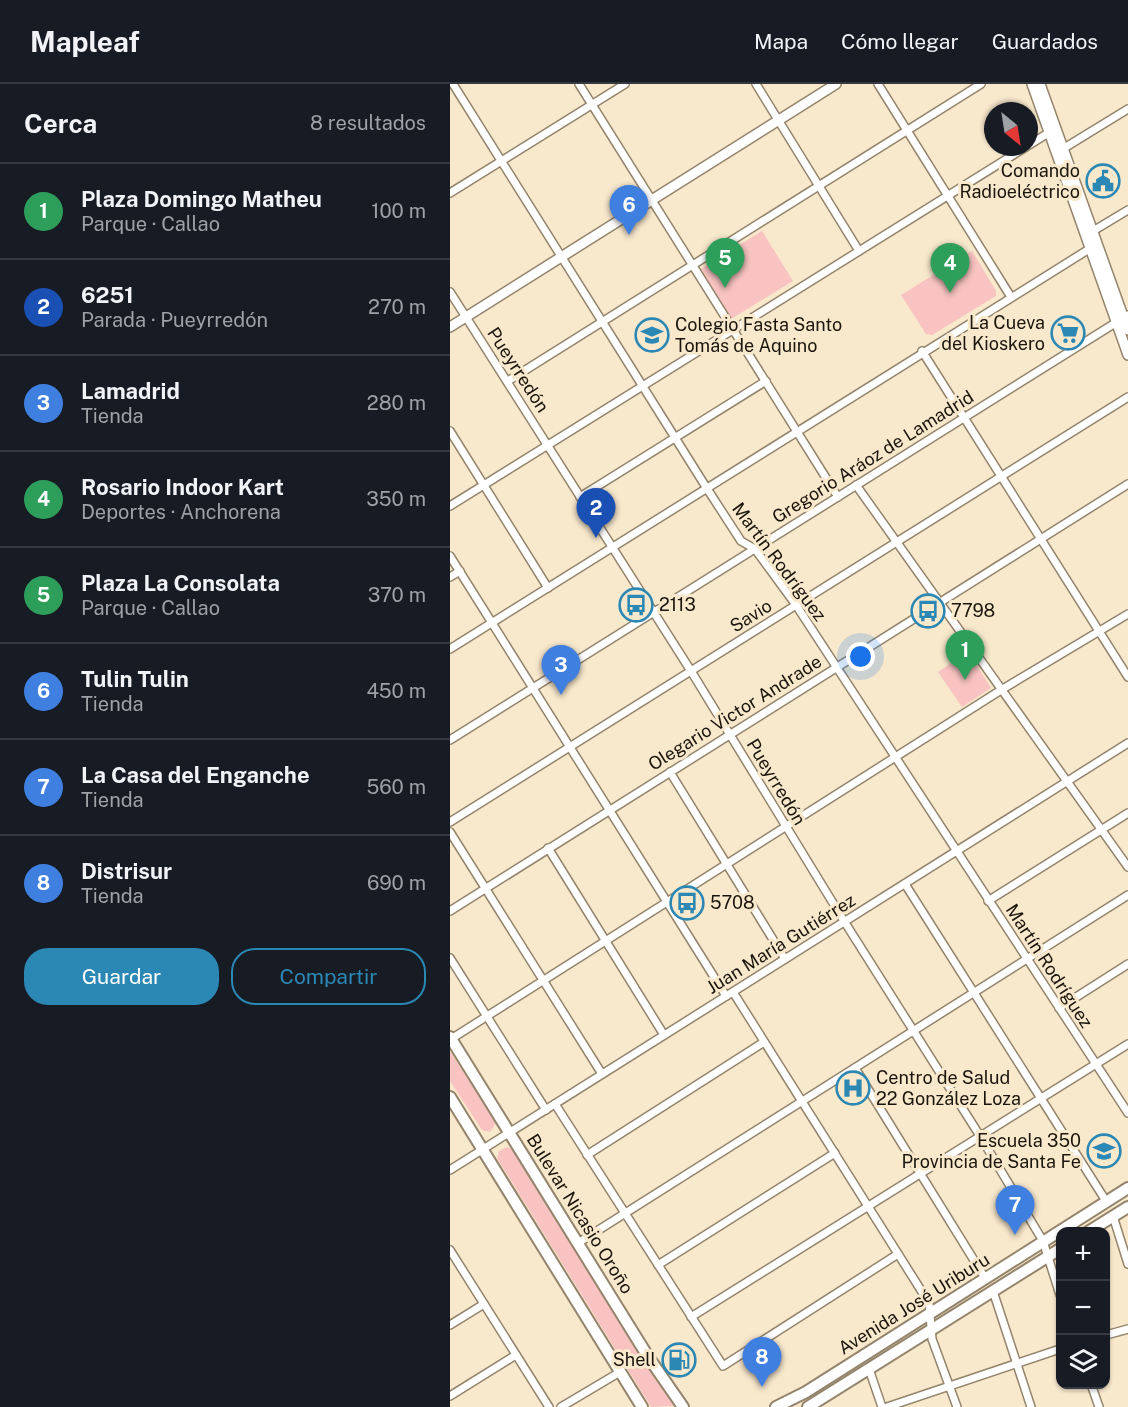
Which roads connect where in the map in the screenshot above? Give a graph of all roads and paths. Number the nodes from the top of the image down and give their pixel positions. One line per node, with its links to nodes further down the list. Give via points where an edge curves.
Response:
1 (453, 84): 18 (street, Martín Rodríguez)
2 (579, 84): 10 (street)
3 (625, 84): 10 (street)
4 (756, 84): 12 (street)
5 (836, 84): 12 (street)
6 (878, 84): 14 (street)
7 (981, 84): 14 (street)
8 (1032, 84): 13 (street)
9 (1040, 84): 13 (street)
10 (592, 104): 18 (street); 22 (street)
11 (1128, 109): 16 (street)
12 (778, 120): 19 (street); 22 (street)
13 (1052, 131): 15 (street); 16 (street)
14 (908, 132): 19 (street); 21 (street)
15 (1038, 139)
16 (1059, 151): 24 (street); 25 (street)
17 (1011, 156): 21 (street)
18 (501, 161): 20 (street); 27 (street, Martín Rodríguez)
19 (820, 187): 26 (street); 28 (street)
20 (450, 193)
21 (948, 196): 26 (street); 30 (street)
22 (652, 200): 27 (street); 28 (street)
23 (1128, 210): 24 (street)
24 (1093, 231): 25 (street)
25 (1094, 246): 30 (street); 32 (street)
26 (859, 251): 35 (street)
27 (560, 257): 31 (street); 33 (street, Martín Rodríguez)
28 (693, 266): 33 (street); 35 (street)
29 (450, 292): 31 (street, Pueyrredón)
30 (1011, 297): 37 (street)
31 (466, 316): 34 (street); 39 (street, Pueyrredón)
32 (1123, 318): 36 (street); 38 (street); 43 (street, Gregorio Aráoz de Lamadrid)
33 (602, 323): 39 (street); 41 (street, Martín Rodríguez)
34 (450, 327)
35 (733, 330): 40 (street); 41 (street)
36 (1128, 330)
37 (922, 351): 43 (street); 45 (street)
38 (1128, 355)
39 (508, 381): 47 (street, Pueyrredón)
40 (766, 381): 45 (street); 46 (street)
41 (642, 386): 46 (street, Martín Rodríguez); 47 (street)
42 (1128, 397): 48 (street, Savio)
43 (964, 417): 48 (street); 51 (street, Gregorio Aráoz de Lamadrid)
44 (450, 431): 50 (street)
45 (797, 431): 52 (street); 54 (street)
46 (675, 437): 52 (street, Martín Rodríguez); 53 (street)
47 (548, 445): 50 (street); 53 (street, Pueyrredón)
48 (1001, 476): 56 (street); 57 (street, Savio)
49 (1128, 484): 56 (street, Olegario Victor Andrade)
50 (484, 485): 55 (street); 63 (street)
51 (856, 485): 54 (street, Gregorio Aráoz de Lamadrid); 57 (street)
52 (706, 487): 58 (street); 59 (street, Martín Rodríguez, via 741,541)
53 (580, 497): 58 (street, Pueyrredón)
54 (838, 497): 59 (street, Gregorio Aráoz de Lamadrid)
55 (450, 506)
56 (1041, 539): 64 (street, Olegario Victor Andrade); 69 (street)
57 (896, 542): 64 (street); 65 (street, Savio)
58 (612, 546): 63 (street); 66 (street, Pueyrredón)
59 (755, 549): 65 (street, Martín Rodríguez); 66 (street, Gregorio Aráoz de Lamadrid)
60 (450, 556): 61 (street)
61 (460, 571): 62 (street); 68 (street)
62 (450, 577)
63 (548, 588): 68 (street)
64 (938, 601): 71 (street, Olegario Victor Andrade); 75 (street)
65 (796, 605): 71 (street, Martín Rodríguez); 72 (street, Savio)
66 (653, 612): 72 (street, Pueyrredón); 74 (street, Gregorio Aráoz de Lamadrid)
67 (1128, 614): 69 (street)
68 (492, 622): 70 (street); 74 (street)
69 (1100, 632): 73 (street); 75 (street)
70 (450, 648)
71 (835, 667): 76 (street, Olegario Victor Andrade); 80 (street, Martín Rodríguez)
72 (691, 671): 76 (street, Pueyrredón); 79 (street, Savio)
73 (1128, 677)
74 (531, 689): 77 (street, Gregorio Aráoz de Lamadrid); 79 (street)
75 (1001, 690): 80 (street); 82 (street)
76 (731, 734): 81 (street, Olegario Victor Andrade); 86 (street, Pueyrredón)
77 (450, 740)
78 (1128, 743): 82 (street, Juan María Gutiérrez)
79 (569, 748): 83 (street); 85 (street, Savio)
80 (894, 758): 86 (street); 90 (street, Martín Rodríguez)
81 (670, 772): 83 (street, Olegario Victor Andrade); 91 (street)
82 (1067, 782): 87 (street); 90 (street, Juan María Gutiérrez)
83 (608, 810): 89 (street, Olegario Victor Andrade); 97 (street)
84 (1128, 813): 87 (street)
85 (450, 822)
86 (785, 827): 91 (street); 99 (street, Pueyrredón)
87 (1102, 829): 92 (street); 96 (street)
88 (450, 832): 94 (street)
89 (548, 848): 94 (street, Olegario Victor Andrade); 100 (street)
90 (956, 852): 93 (street, Juan María Gutiérrez); 96 (street, Martín Rodríguez)
91 (727, 863): 97 (street); 102 (street)
92 (1128, 867)
93 (905, 884): 99 (street, Juan María Gutiérrez); 106 (street)
94 (486, 888): 98 (street, Olegario Victor Andrade); 105 (street)
95 (1128, 895): 103 (street)
96 (988, 901): 103 (street, Martín Rodríguez)
97 (667, 902): 100 (street); 107 (street)
98 (450, 911)
99 (844, 921): 102 (street, Juan María Gutiérrez); 110 (street, Pueyrredón)
100 (606, 940): 105 (street); 111 (street)
101 (450, 957): 109 (street)
102 (785, 959): 107 (street, Juan María Gutiérrez)
103 (1027, 960): 106 (street); 108 (street, Martín Rodríguez)
104 (1128, 964): 108 (street)
105 (544, 979): 109 (street); 117 (street)
106 (974, 992): 110 (street); 119 (street)
107 (729, 994): 111 (street, Juan María Gutiérrez); 113 (street)
108 (1059, 1008): 115 (street, Martín Rodríguez)
109 (487, 1016): 112 (street); 122 (street)
110 (914, 1030): 116 (street); 125 (street, Pueyrredón)
111 (664, 1035): 117 (street, Juan María Gutiérrez)
112 (450, 1038): 124 (main road, Bulevar Nicasio Oroño)
113 (764, 1042): 120 (street); 128 (street)
114 (1128, 1044): 115 (street)
115 (1096, 1064): 119 (street); 123 (street, Martín Rodríguez)
116 (855, 1068): 120 (street); 130 (street)
117 (602, 1074): 121 (street, Juan María Gutiérrez)
118 (450, 1097): 126 (main road)
119 (1041, 1098): 125 (street); 132 (street)
120 (802, 1102): 127 (street); 135 (street)
121 (555, 1104): 122 (street, Juan María Gutiérrez); 128 (street)
122 (546, 1110): 124 (street, Juan María Gutiérrez)
123 (1128, 1113)
124 (510, 1132): 126 (street, Juan María Gutiérrez); 139 (main road, Bulevar Nicasio Oroño)
125 (980, 1136): 130 (street); 138 (street, Pueyrredón)
126 (482, 1150): 129 (street, Juan María Gutiérrez); 160 (main road)
127 (835, 1153): 133 (street); 144 (street)
128 (587, 1155): 135 (street)
129 (450, 1170)
130 (922, 1172): 133 (street); 146 (street)
131 (1128, 1188): 132 (main road, Avenida José Uriburu)
132 (1106, 1201): 138 (main road, Avenida José Uriburu)
133 (868, 1206): 142 (street); 151 (street)
134 (1128, 1207): 136 (main road)
135 (625, 1213): 139 (street); 144 (street)
136 (1113, 1216): 137 (main road); 145 (street)
137 (1096, 1227)
138 (1043, 1241): 143 (street, Pueyrredón); 146 (main road, Avenida José Uriburu)
139 (578, 1243): 167 (main road, Bulevar Nicasio Oroño)
140 (450, 1250): 149 (street)
141 (1056, 1251): 143 (main road, Avenida José Uriburu)
142 (898, 1254): 150 (street, via 929,1303); 151 (street, via 723,1366)
143 (1047, 1257): 147 (street, Pueyrredón); 148 (main road, Avenida José Uriburu)
144 (658, 1264): 151 (street)
145 (1128, 1264)
146 (985, 1278): 150 (main road, Avenida José Uriburu)
147 (1056, 1283)
148 (993, 1291): 153 (main road, Avenida José Uriburu); 158 (street)
149 (484, 1304): 152 (street); 157 (street)
150 (930, 1313): 153 (street); 168 (main road, Avenida José Uriburu)
151 (691, 1317)
152 (450, 1325)
153 (932, 1329): 159 (main road, Avenida José Uriburu); 161 (street, via 932,1339)
154 (1128, 1329): 155 (street)
155 (1110, 1334)
156 (1056, 1350): 158 (street)
157 (516, 1355): 163 (street); 164 (street)
158 (1017, 1363): 161 (street); 172 (street)
159 (869, 1369): 169 (main road, Avenida José Uriburu); 170 (street)
160 (620, 1372): 165 (street); 166 (main road)
161 (951, 1387): 170 (street); 171 (street)
162 (1093, 1389): 173 (street)
163 (450, 1396)
164 (549, 1407)
165 (561, 1407)
166 (642, 1407)
167 (683, 1407)
168 (776, 1407)
169 (808, 1407)
170 (884, 1407)
171 (957, 1407)
172 (1031, 1407)
173 (1099, 1407)

